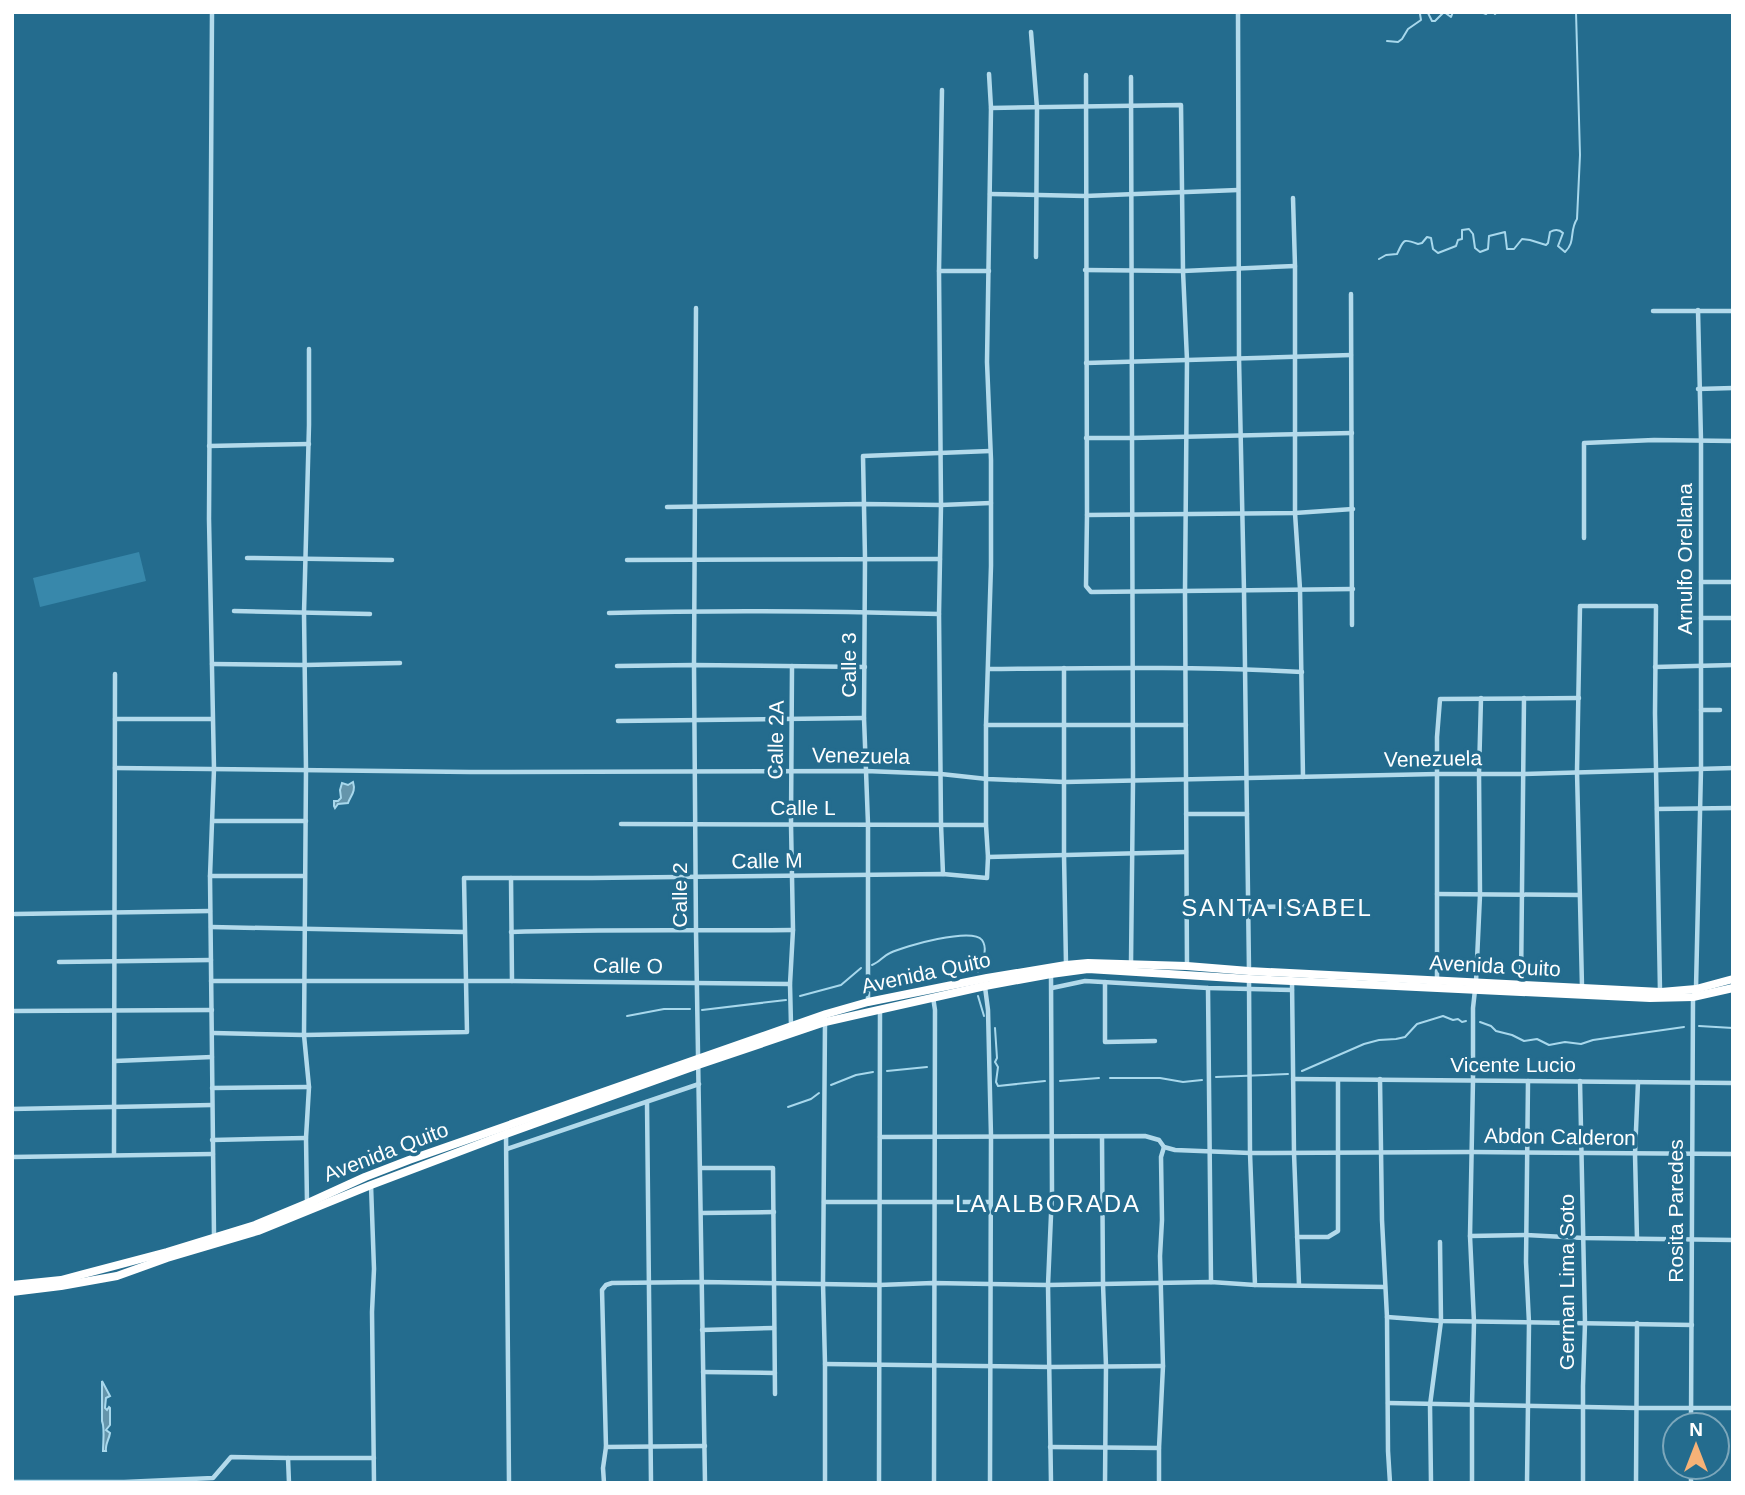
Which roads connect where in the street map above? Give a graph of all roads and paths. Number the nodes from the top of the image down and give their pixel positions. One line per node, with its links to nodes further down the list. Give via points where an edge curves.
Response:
1 (212, 12): 50 (street)
2 (1238, 12): 12 (street)
3 (1031, 32): 11 (street)
4 (989, 74): 10 (street)
5 (1086, 75): 9 (street)
6 (1131, 78): 8 (street)
7 (942, 90): 23 (street)
8 (1131, 104): 9 (street); 13 (street, via 1181,105); 16 (street)
9 (1085, 105): 11 (street); 17 (street)
10 (991, 108): 11 (street); 14 (street)
11 (1037, 108): 15 (street)
12 (1238, 190): 13 (street); 21 (street)
13 (1182, 191): 16 (street); 26 (street)
14 (990, 194): 15 (street); 24 (street)
15 (1035, 195): 17 (street); 19 (street)
16 (1131, 195): 17 (street); 25 (street)
17 (1085, 196): 22 (street)
18 (1293, 198): 20 (street)
19 (1036, 257)
20 (1295, 266): 21 (street); 34 (street)
21 (1238, 269): 26 (street); 35 (street)
22 (1085, 270): 25 (street); 38 (street)
23 (939, 271): 24 (street); 52 (street)
24 (989, 271): 51 (street)
25 (1132, 271): 26 (street); 37 (street)
26 (1183, 271): 36 (street)
27 (1351, 294): 33 (street)
28 (695, 308): 56 (street, Calle 2)
29 (1698, 310): 30 (street); 31 (street); 40 (street, Arnulfo Orellana)
30 (1733, 311)
31 (1653, 312)
32 (309, 349): 49 (street)
33 (1351, 355): 34 (street); 41 (street)
34 (1296, 357): 35 (street); 42 (street)
35 (1239, 358): 36 (street); 43 (street)
36 (1188, 360): 37 (street); 44 (street)
37 (1133, 361): 38 (street); 46 (street)
38 (1086, 363): 45 (street)
39 (1733, 388): 40 (street)
40 (1698, 389): 47 (street, Arnulfo Orellana)
41 (1352, 433): 42 (street); 58 (street)
42 (1296, 435): 43 (street); 60 (street)
43 (1241, 436): 44 (street); 59 (street)
44 (1185, 437): 46 (street); 63 (street)
45 (1086, 438): 46 (street); 61 (street)
46 (1132, 438): 62 (street)
47 (1700, 441): 48 (street); 64 (street, via 1584,443); 72 (street, Arnulfo Orellana)
48 (1733, 441)
49 (309, 444): 50 (street); 69 (street)
50 (209, 446): 90 (street)
51 (990, 451): 52 (street, Calle 3); 53 (street)
52 (941, 453): 54 (street, Calle 3, via 863,456); 55 (street)
53 (991, 503): 55 (street); 102 (street)
54 (864, 504): 55 (street); 56 (street); 66 (street, Calle 3)
55 (941, 505): 68 (street)
56 (694, 506): 57 (street); 67 (street, Calle 2)
57 (667, 507)
58 (1353, 509): 60 (street); 75 (street)
59 (1243, 513): 60 (street); 63 (street); 76 (street)
60 (1295, 513): 74 (street)
61 (1087, 515): 62 (street); 78 (street, via 1088,590)
62 (1133, 515): 63 (street); 78 (street)
63 (1186, 515): 77 (street)
64 (1584, 538)
65 (247, 558): 69 (street)
66 (865, 558): 67 (street); 68 (street); 81 (street, Calle 3)
67 (694, 559): 71 (street); 80 (street, Calle 2)
68 (940, 559): 85 (street)
69 (305, 560): 70 (street); 82 (street)
70 (392, 560)
71 (628, 560)
72 (1700, 582): 73 (street); 86 (street, Arnulfo Orellana)
73 (1733, 582)
74 (1300, 589): 75 (street); 76 (street); 104 (street)
75 (1353, 589): 88 (street)
76 (1244, 590): 77 (street); 103 (street)
77 (1185, 591): 78 (street); 101 (street)
78 (1133, 592): 98 (street)
79 (234, 611): 82 (street)
80 (694, 611): 81 (street); 83 (street); 92 (street, Calle 2)
81 (865, 612): 85 (street); 97 (street, Calle 3)
82 (304, 613): 84 (street); 91 (street)
83 (609, 613)
84 (370, 614)
85 (939, 614): 131 (street)
86 (1701, 618): 87 (street); 96 (street, Arnulfo Orellana)
87 (1733, 618)
88 (1352, 625)
89 (400, 663): 91 (street)
90 (212, 664): 91 (street); 113 (street)
91 (304, 665): 125 (street)
92 (694, 665): 94 (street); 95 (street); 114 (street, Calle 2)
93 (1733, 665): 96 (street)
94 (617, 666)
95 (792, 666): 97 (street); 115 (street, Calle 2A)
96 (1702, 666): 99 (street); 109 (street, Arnulfo Orellana)
97 (865, 667): 111 (street, Calle 3)
98 (1132, 667): 100 (street); 101 (street); 119 (street)
99 (1655, 667): 108 (street, via 1656,606 1580,606); 129 (street)
100 (1064, 668): 102 (street); 117 (street)
101 (1186, 668): 103 (street); 120 (street)
102 (989, 669): 118 (street)
103 (1245, 669): 104 (street); 137 (street)
104 (1302, 672): 135 (street)
105 (115, 674): 112 (street)
106 (1481, 698): 107 (street); 132 (street, via 1440,699); 133 (street)
107 (1524, 698): 108 (street); 134 (street)
108 (1579, 698): 128 (street)
109 (1701, 710): 110 (street); 124 (street, Arnulfo Orellana)
110 (1720, 710)
111 (864, 718): 115 (street); 127 (street, Calle 3)
112 (115, 719): 113 (street); 121 (street)
113 (212, 719): 123 (street)
114 (695, 719): 115 (street); 116 (street); 130 (street, Calle 2)
115 (792, 719): 126 (street, Calle 2A)
116 (618, 721)
117 (1065, 724): 118 (street); 119 (street); 139 (street)
118 (986, 725): 136 (street)
119 (1133, 725): 120 (street); 140 (street)
120 (1186, 725): 138 (street)
121 (115, 768): 123 (street, Venezuela); 172 (street)
122 (1733, 768): 124 (street, Venezuela)
123 (214, 769): 125 (street, Venezuela); 146 (street)
124 (1701, 769): 129 (street, Venezuela); 142 (street, Arnulfo Orellana)
125 (306, 770): 130 (street, Venezuela); 147 (street)
126 (791, 771): 127 (street, Venezuela); 130 (street, Venezuela); 150 (street, Calle 2A)
127 (866, 771): 131 (street, Venezuela); 151 (street, Calle 3)
128 (1577, 771): 129 (street, Venezuela); 134 (street, Venezuela); 167 (street)
129 (1656, 771): 141 (street)
130 (696, 772): 149 (street, Calle 2)
131 (941, 774): 136 (street, Venezuela); 152 (street)
132 (1438, 774): 133 (street, Venezuela); 135 (street, Venezuela); 165 (street)
133 (1479, 774): 134 (street, Venezuela); 166 (street)
134 (1523, 774): 168 (street)
135 (1303, 777): 137 (street, Venezuela)
136 (987, 779): 139 (street, Venezuela); 153 (street)
137 (1247, 779): 138 (street, Venezuela); 145 (street)
138 (1185, 780): 140 (street, Venezuela); 144 (street)
139 (1065, 782): 140 (street, Venezuela); 156 (street)
140 (1133, 782): 155 (street)
141 (1657, 808): 142 (street); 205 (street)
142 (1699, 808): 143 (street); 206 (street, Arnulfo Orellana)
143 (1733, 808)
144 (1186, 814): 145 (street); 154 (street)
145 (1247, 814): 170 (street)
146 (213, 821): 147 (street); 160 (street)
147 (306, 821): 161 (street)
148 (621, 824): 149 (street, Calle L)
149 (695, 824): 150 (street, Calle L); 163 (street, Calle 2)
150 (791, 824): 151 (street, Calle L); 162 (street, Calle 2A)
151 (868, 824): 152 (street, Calle L); 159 (street, Calle 3)
152 (941, 824): 153 (street, Calle L); 158 (street)
153 (986, 825): 157 (street)
154 (1186, 852): 155 (street); 185 (street)
155 (1131, 853): 156 (street); 183 (street)
156 (1064, 855): 157 (street); 184 (street)
157 (988, 856): 158 (street, Calle M, via 986,878)
158 (943, 874): 159 (street, Calle M)
159 (867, 875): 162 (street, Calle M); 208 (street, Calle 3)
160 (210, 876): 161 (street); 171 (street)
161 (304, 876): 175 (street)
162 (792, 876): 163 (street, Calle M); 176 (street, Calle 2A)
163 (697, 877): 164 (street, Calle M); 177 (street, Calle 2)
164 (511, 878): 178 (street, Calle M, via 464,878); 179 (street)
165 (1437, 894): 166 (street); 189 (street)
166 (1480, 895): 168 (street); 199 (street)
167 (1578, 895): 168 (street); 203 (street)
168 (1522, 896): 200 (street)
169 (1313, 906): 170 (street)
170 (1248, 907): 188 (street)
171 (211, 911): 172 (street); 174 (street)
172 (113, 913): 173 (street); 182 (street)
173 (15, 914)
174 (211, 927): 175 (street); 180 (street)
175 (306, 928): 178 (street); 191 (street)
176 (793, 930): 177 (street); 196 (street, Calle 2A)
177 (696, 931): 179 (street); 195 (street, Calle 2)
178 (464, 932): 192 (street)
179 (511, 932): 193 (street)
180 (211, 960): 182 (street); 190 (street)
181 (59, 962): 182 (street)
182 (114, 962): 212 (street)
183 (1131, 964): 184 (highway, Avenida Quito); 185 (highway, Avenida Quito)
184 (1066, 965): 208 (highway, Avenida Quito)
185 (1187, 966): 188 (highway, Avenida Quito)
186 (1051, 974): 188 (highway, Avenida Quito, via 1088,969); 197 (highway, Avenida Quito); 201 (street)
187 (1733, 979): 206 (highway, Avenida Quito)
188 (1249, 980): 189 (highway, Avenida Quito); 198 (highway, Avenida Quito); 202 (street); 252 (street)
189 (1437, 980): 199 (highway, Avenida Quito)
190 (211, 981): 191 (street, Calle O); 210 (street)
191 (305, 981): 192 (street, Calle O); 216 (street)
192 (466, 981): 193 (street, Calle O); 216 (street, via 467,1032)
193 (512, 981): 195 (street, Calle O)
194 (1105, 982): 201 (street); 202 (street); 217 (street, via 1105,1042)
195 (697, 983): 196 (street, Calle O); 220 (street, Calle 2)
196 (790, 984): 214 (street, Calle 2A)
197 (985, 986): 207 (highway, Avenida Quito); 239 (street)
198 (1292, 986): 199 (highway, Avenida Quito); 221 (street)
199 (1476, 986): 200 (highway, Avenida Quito); 206 (highway, Avenida Quito, via 1650,998); 224 (street)
200 (1521, 986): 203 (highway, Avenida Quito)
201 (1052, 988): 241 (street)
202 (1208, 988): 247 (street)
203 (1582, 988): 205 (highway, Avenida Quito)
204 (1733, 988): 206 (highway, Avenida Quito)
205 (1661, 992): 206 (highway, Avenida Quito)
206 (1694, 993): 228 (street, Rosita Paredes)
207 (933, 997): 209 (highway, Avenida Quito); 238 (street)
208 (868, 1002): 214 (highway, Avenida Quito)
209 (880, 1009): 213 (highway, Avenida Quito); 240 (street)
210 (212, 1010): 212 (street); 215 (street)
211 (12, 1011): 212 (street)
212 (114, 1011): 219 (street)
213 (825, 1022): 220 (highway, Avenida Quito); 263 (street)
214 (790, 1026): 220 (highway, Avenida Quito)
215 (213, 1033): 216 (street); 218 (street)
216 (304, 1035): 231 (street)
217 (1155, 1041)
218 (212, 1057): 219 (street); 232 (street)
219 (115, 1061): 235 (street)
220 (698, 1061): 230 (street, Calle 2); 237 (highway, Avenida Quito); 266 (highway, Avenida Quito, via 409,1160)
221 (1293, 1079): 223 (street, Vicente Lucio); 253 (street)
222 (1380, 1079): 223 (street, Vicente Lucio); 224 (street, Vicente Lucio); 249 (street)
223 (1338, 1080): 248 (street)
224 (1474, 1080): 225 (street, Vicente Lucio); 250 (street)
225 (1528, 1081): 226 (street, Vicente Lucio); 251 (street)
226 (1580, 1081): 227 (street, Vicente Lucio); 255 (street, German Lima Soto)
227 (1638, 1082): 228 (street, Vicente Lucio); 256 (street)
228 (1693, 1082): 229 (street, Vicente Lucio); 259 (street, Rosita Paredes)
229 (1733, 1083)
230 (699, 1084): 233 (street); 261 (street, Calle 2)
231 (309, 1087): 232 (street); 243 (street)
232 (212, 1088): 234 (street)
233 (647, 1102): 246 (street); 286 (street)
234 (212, 1105): 235 (street); 244 (street)
235 (114, 1107): 236 (street); 258 (street)
236 (12, 1109)
237 (506, 1134): 246 (street); 262 (highway, Avenida Quito)
238 (935, 1136): 239 (street, Abdon Calderon); 240 (street, Abdon Calderon); 264 (street)
239 (991, 1136): 241 (street, Abdon Calderon); 265 (street)
240 (880, 1137): 267 (street)
241 (1052, 1137): 242 (street, Abdon Calderon); 291 (street)
242 (1102, 1137): 245 (street, Abdon Calderon, via 1145,1136); 288 (street)
243 (306, 1138): 244 (street); 266 (street)
244 (212, 1140): 254 (street)
245 (1164, 1147): 247 (street, Abdon Calderon); 285 (street)
246 (506, 1149): 334 (street)
247 (1209, 1152): 252 (street, Abdon Calderon); 281 (street)
248 (1339, 1152): 249 (street, Abdon Calderon); 253 (street, Abdon Calderon); 273 (street, via 1338,1231 1328,1237)
249 (1382, 1152): 250 (street, Abdon Calderon); 294 (street)
250 (1472, 1152): 251 (street, Abdon Calderon); 270 (street)
251 (1528, 1152): 255 (street, Abdon Calderon); 271 (street)
252 (1250, 1153): 253 (street, Abdon Calderon); 292 (street)
253 (1294, 1153): 273 (street)
254 (213, 1154): 258 (street); 272 (street)
255 (1581, 1154): 256 (street, Abdon Calderon); 274 (street, German Lima Soto)
256 (1635, 1154): 259 (street, Abdon Calderon); 275 (street)
257 (1733, 1154): 259 (street, Abdon Calderon)
258 (114, 1155): 260 (street)
259 (1692, 1155): 276 (street, Rosita Paredes)
260 (12, 1157)
261 (701, 1168): 268 (street, via 773,1168); 269 (street, Calle 2)
262 (370, 1185): 279 (highway, Avenida Quito, via 258,1231); 330 (street)
263 (824, 1202): 267 (street); 283 (street)
264 (935, 1202): 265 (street); 267 (street); 284 (street)
265 (990, 1202): 287 (street)
266 (307, 1203): 272 (highway, Avenida Quito)
267 (878, 1203): 290 (street)
268 (774, 1212): 269 (street); 282 (street)
269 (702, 1213): 280 (street, Calle 2)
270 (1470, 1236): 271 (street); 298 (street)
271 (1526, 1236): 274 (street); 299 (street)
272 (214, 1237): 279 (highway, Avenida Quito)
273 (1297, 1237): 293 (street)
274 (1584, 1238): 275 (street); 300 (street, German Lima Soto)
275 (1637, 1239): 276 (street)
276 (1691, 1239): 277 (street); 302 (street, Rosita Paredes)
277 (1733, 1240)
278 (1440, 1242): 297 (street)
279 (167, 1255): 289 (highway, via 61,1280); 295 (highway, via 117,1276)
280 (703, 1282): 282 (street); 286 (street); 304 (street, Calle 2)
281 (1211, 1282): 285 (street); 292 (street)
282 (773, 1283): 283 (street); 303 (street)
283 (823, 1283): 290 (street); 305 (street)
284 (933, 1283): 287 (street); 290 (street); 307 (street)
285 (1161, 1283): 288 (street); 310 (street)
286 (649, 1284): 324 (street, via 611,1283 602,1290); 325 (street)
287 (990, 1284): 291 (street); 308 (street)
288 (1103, 1284): 291 (street); 309 (street)
289 (12, 1285)
290 (879, 1285): 306 (street)
291 (1048, 1285): 311 (street)
292 (1255, 1285): 293 (street)
293 (1299, 1285): 294 (street)
294 (1385, 1287): 296 (street)
295 (12, 1292)
296 (1387, 1317): 297 (street); 315 (street)
297 (1441, 1321): 298 (street); 316 (street)
298 (1474, 1322): 299 (street); 317 (street)
299 (1529, 1323): 300 (street); 318 (street)
300 (1586, 1323): 301 (street); 319 (street, German Lima Soto)
301 (1637, 1323): 302 (street); 320 (street)
302 (1692, 1325): 322 (street, Rosita Paredes)
303 (774, 1328): 304 (street); 313 (street)
304 (702, 1330): 312 (street, Calle 2)
305 (825, 1364): 306 (street); 338 (street)
306 (879, 1365): 307 (street); 339 (street)
307 (933, 1366): 308 (street); 340 (street)
308 (990, 1366): 311 (street); 341 (street)
309 (1106, 1366): 310 (street); 311 (street); 327 (street)
310 (1163, 1366): 328 (street)
311 (1050, 1367): 326 (street)
312 (703, 1372): 313 (street); 323 (street, Calle 2)
313 (775, 1373): 314 (street)
314 (775, 1394)
315 (1388, 1403): 316 (street); 345 (street)
316 (1430, 1405): 317 (street); 346 (street)
317 (1472, 1405): 318 (street); 347 (street)
318 (1528, 1405): 319 (street); 348 (street)
319 (1584, 1406): 320 (street); 349 (street, German Lima Soto)
320 (1636, 1408): 322 (street); 350 (street)
321 (1733, 1408): 322 (street)
322 (1691, 1409)
323 (706, 1446): 325 (street); 337 (street, Calle 2)
324 (606, 1447): 325 (street); 335 (street)
325 (651, 1447): 336 (street)
326 (1050, 1447): 327 (street); 342 (street)
327 (1105, 1447): 328 (street); 343 (street)
328 (1159, 1448): 344 (street)
329 (288, 1458): 330 (street); 331 (street, via 231,1457 213,1478); 332 (street)
330 (374, 1458): 333 (street)
331 (12, 1482)
332 (289, 1483)
333 (374, 1483)
334 (509, 1483)
335 (604, 1483)
336 (651, 1483)
337 (705, 1483)
338 (825, 1483)
339 (878, 1483)
340 (934, 1483)
341 (990, 1483)
342 (1051, 1483)
343 (1105, 1483)
344 (1159, 1483)
345 (1390, 1483)
346 (1431, 1483)
347 (1472, 1483)
348 (1527, 1483)
349 (1583, 1483)
350 (1636, 1483)

